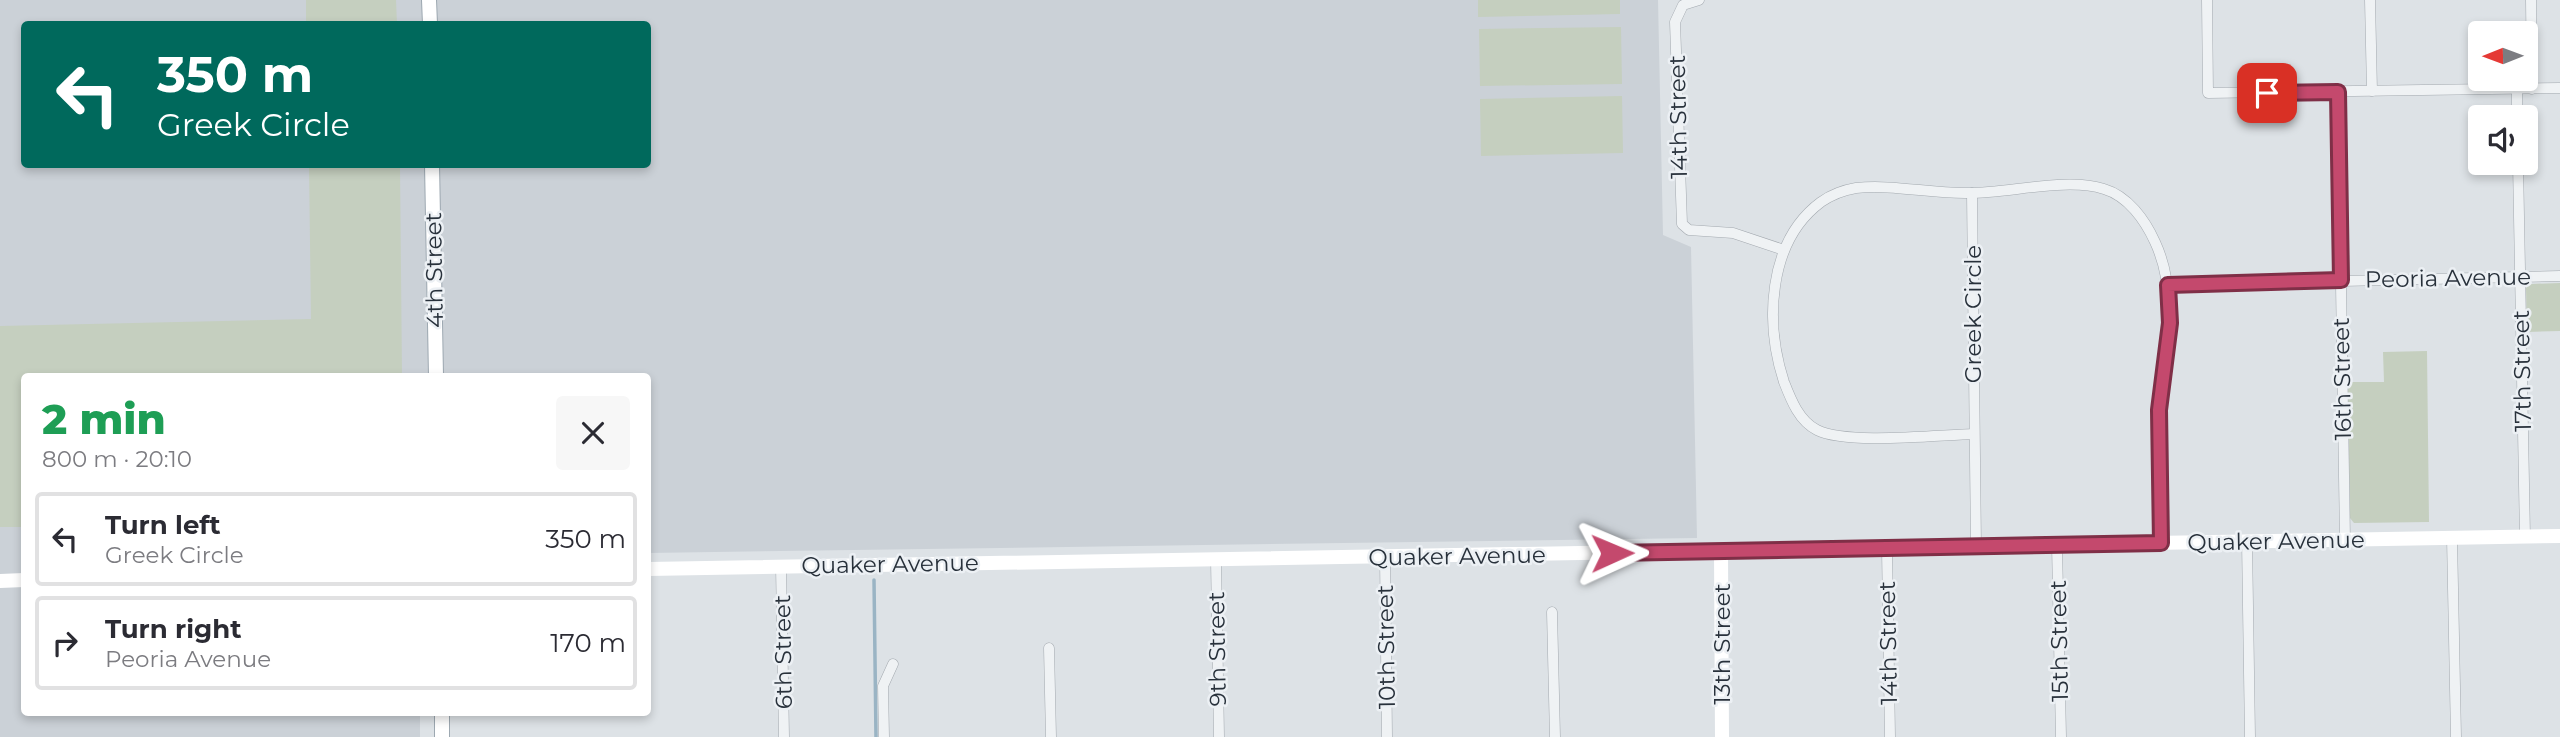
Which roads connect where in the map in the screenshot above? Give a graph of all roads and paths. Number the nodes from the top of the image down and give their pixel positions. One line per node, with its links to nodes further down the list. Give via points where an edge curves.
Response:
1 (429, 0): 6 (main road)
2 (1699, 0): 16 (street, 14th Street, via 1683,5 1675,22 1681,220 1686,229 1732,233)
3 (2207, 0): 11 (street, via 2208,93)
4 (2370, 0): 12 (street)
5 (2531, 0): 7 (street)
6 (430, 21)
7 (2531, 21)
8 (2560, 88): 9 (street)
9 (2538, 89)
10 (2468, 90): 12 (street)
11 (2338, 92): 12 (street); 19 (street, 16th Street)
12 (2372, 92)
13 (432, 168): 21 (main road, 4th Street)
14 (2518, 175): 18 (street, 17th Street)
15 (1972, 193): 16 (street, via 1852,188 1805,215); 20 (street, via 2068,184 2107,189 2145,223); 22 (street, Greek Circle)
16 (1784, 250): 22 (street, via 1773,304 1773,336 1788,392 1805,421 1818,430 1847,437)
17 (2560, 276): 18 (street, Peoria Avenue)
18 (2520, 277): 19 (street, Peoria Avenue); 24 (street, 17th Street)
19 (2341, 280): 20 (street, Peoria Avenue); 26 (street, 16th Street)
20 (2168, 285): 28 (street, via 2170,323 2159,410)
21 (436, 373)
22 (1974, 434): 30 (street, Greek Circle)
23 (2560, 536): 24 (main road, Quaker Avenue)
24 (2525, 537): 25 (main road, Quaker Avenue)
25 (2452, 538): 26 (main road, Quaker Avenue); 54 (street)
26 (2345, 540): 27 (main road, Quaker Avenue)
27 (2247, 541): 28 (main road, Quaker Avenue); 53 (street)
28 (2161, 543): 29 (main road, Quaker Avenue)
29 (2057, 545): 30 (main road, Quaker Avenue); 52 (street, 15th Street)
30 (1976, 547): 31 (main road, Quaker Avenue)
31 (1886, 549): 32 (main road, Quaker Avenue); 51 (street, 14th Street)
32 (1721, 551): 33 (main road, Quaker Avenue); 50 (main road, 13th Street)
33 (1385, 557): 34 (main road, Quaker Avenue); 48 (street, 10th Street)
34 (1216, 560): 35 (main road, Quaker Avenue); 47 (street, 9th Street)
35 (781, 566): 36 (main road, Quaker Avenue); 44 (street, 6th Street)
36 (651, 569)
37 (21, 580): 38 (main road)
38 (0, 581)
39 (1552, 612): 49 (street)
40 (1049, 648): 46 (street)
41 (893, 664): 45 (street, via 883,686)
42 (442, 716): 43 (main road)
43 (442, 737)
44 (784, 737)
45 (884, 737)
46 (1051, 737)
47 (1219, 737)
48 (1387, 737)
49 (1555, 737)
50 (1722, 737)
51 (1890, 737)
52 (2061, 737)
53 (2249, 737)
54 (2456, 737)

